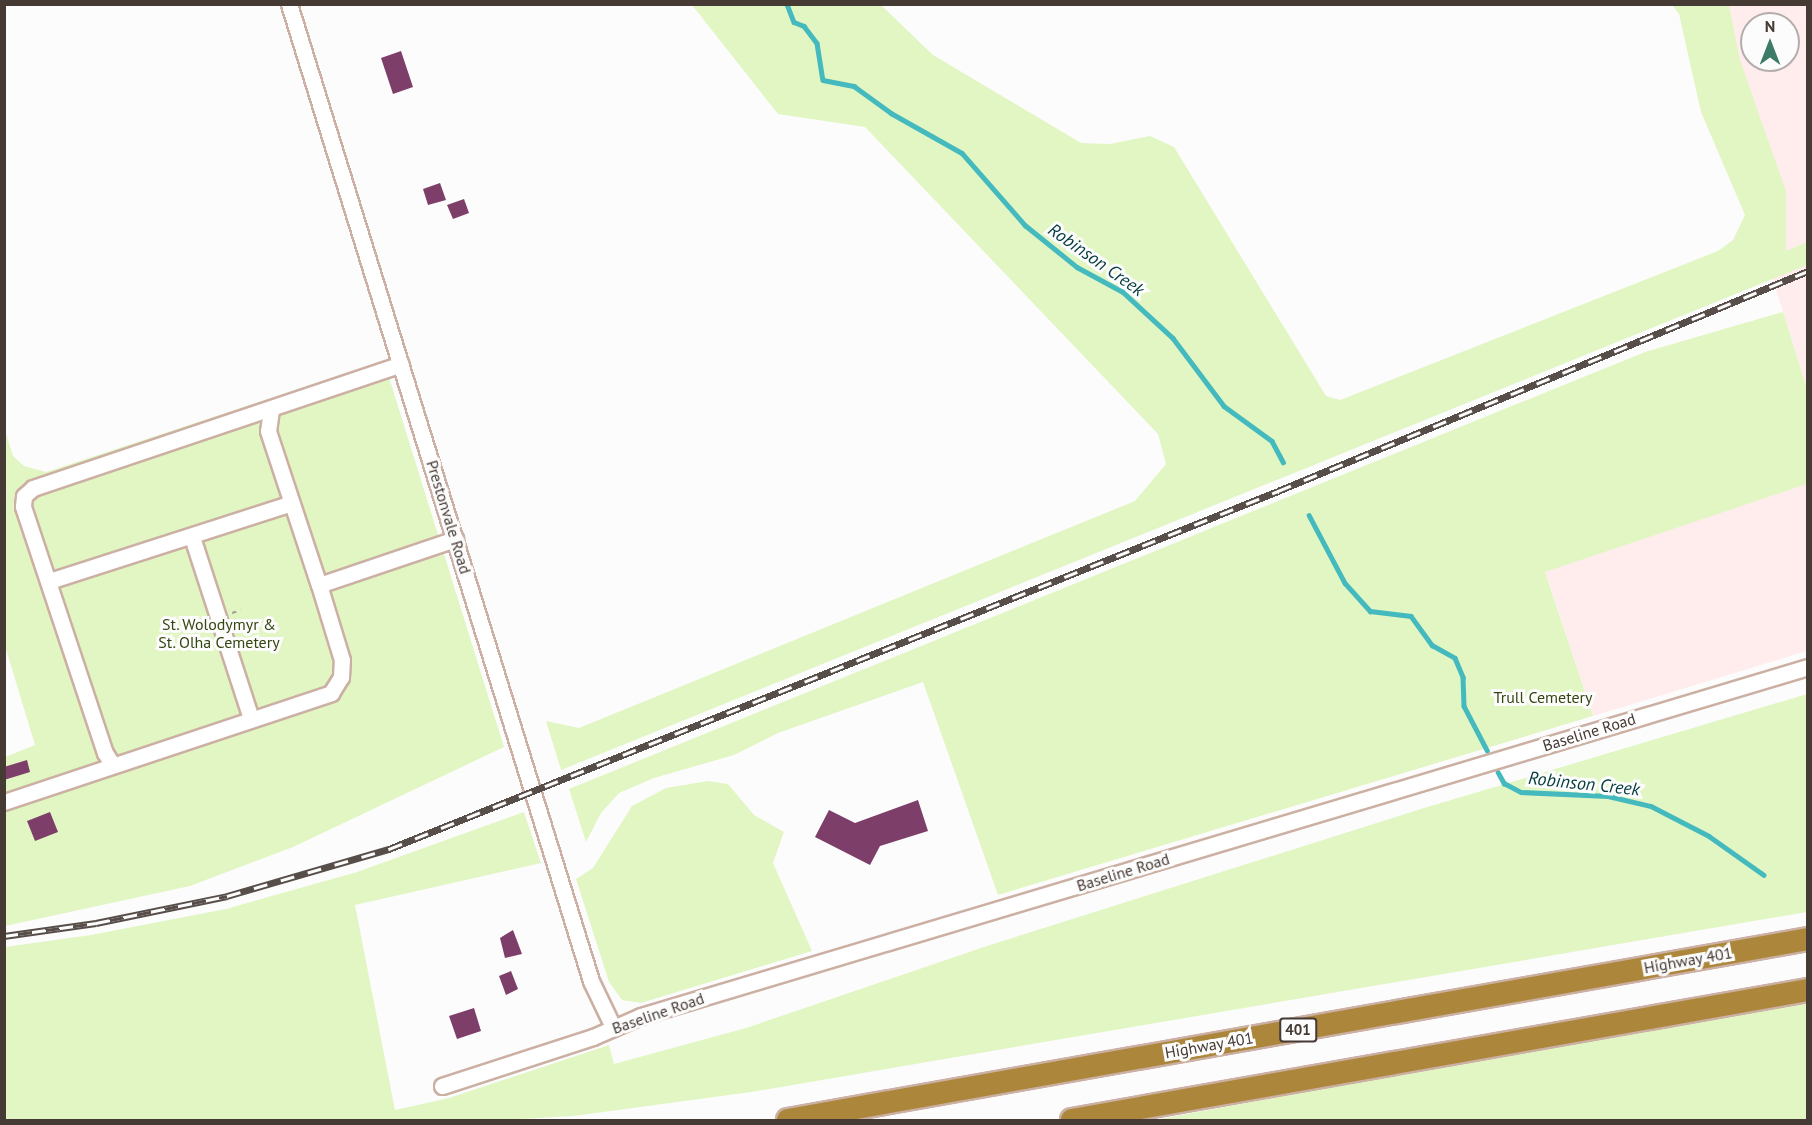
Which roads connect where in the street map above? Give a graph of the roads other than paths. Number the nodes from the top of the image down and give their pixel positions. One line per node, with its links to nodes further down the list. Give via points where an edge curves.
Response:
1 (289, 4): 2 (street, Prestonvale Road)
2 (401, 364): 3 (street); 6 (street, Prestonvale Road)
3 (271, 410): 4 (street, via 268,431); 7 (street, via 33,488 24,496 23,506)
4 (289, 504): 5 (street); 8 (street)
5 (192, 537): 7 (street); 10 (street)
6 (456, 539): 8 (street); 15 (street, Prestonvale Road, via 591,981)
7 (49, 581): 11 (street, via 105,753)
8 (319, 585): 10 (street, via 342,660 341,677 331,693)
9 (1808, 667): 15 (street, Baseline Road)
10 (251, 719): 11 (street)
11 (112, 764): 12 (street)
12 (4, 802)
13 (1808, 939): 17 (highway, Highway 401 / 401)
14 (1808, 990): 18 (highway)
15 (613, 1027): 16 (street, Baseline Road)
16 (442, 1086)
17 (788, 1120)
18 (1072, 1120)

